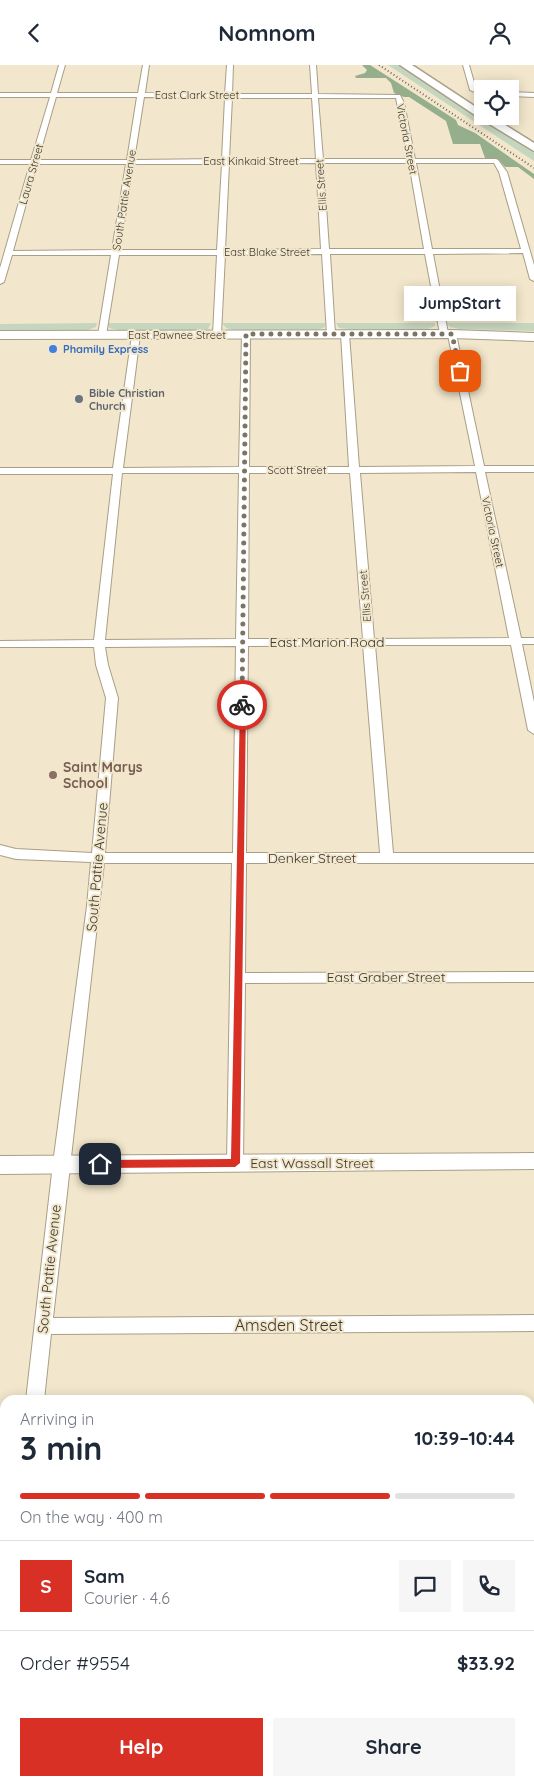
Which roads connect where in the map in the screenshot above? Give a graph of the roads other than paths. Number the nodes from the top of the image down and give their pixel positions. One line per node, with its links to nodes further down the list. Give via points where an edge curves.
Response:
1 (62, 65): 13 (street, Laura Street)
2 (146, 65): 14 (street, South Pattie Avenue)
3 (230, 65): 15 (street)
4 (313, 65): 9 (street, Ellis Street)
5 (405, 65): 18 (main road)
6 (416, 65): 17 (main road)
7 (466, 65): 8 (street)
8 (474, 90)
9 (316, 94): 10 (street, East Clark Street); 15 (street, East Clark Street); 23 (street, Ellis Street)
10 (394, 94): 24 (street, Victoria Street, via 401,103)
11 (519, 94): 16 (street)
12 (0, 95): 13 (street, East Clark Street)
13 (53, 95): 14 (street, East Clark Street); 28 (street, Laura Street)
14 (141, 95): 15 (street, East Clark Street); 25 (street, South Pattie Avenue)
15 (229, 95): 26 (street)
16 (534, 95)
17 (474, 103)
18 (474, 110)
19 (497, 125): 22 (main road)
20 (510, 125): 21 (main road)
21 (534, 140)
22 (534, 148)
23 (319, 160): 24 (street, East Kinkaid Street); 26 (street, East Kinkaid Street); 31 (street, Ellis Street)
24 (412, 160): 29 (street, East Kinkaid Street, via 496,161); 32 (street, Victoria Street)
25 (130, 161): 26 (street, East Kinkaid Street); 28 (street, East Kinkaid Street); 34 (street, South Pattie Avenue)
26 (226, 161): 30 (street)
27 (0, 162): 28 (street, East Kinkaid Street)
28 (35, 162): 33 (street, Laura Street, via 7,241)
29 (526, 251): 32 (street, East Blake Street); 35 (street)
30 (221, 252): 31 (street, East Blake Street); 34 (street, East Blake Street); 37 (street)
31 (326, 252): 32 (street, East Blake Street); 39 (street, Ellis Street)
32 (427, 252): 41 (street, Victoria Street)
33 (8, 253): 34 (street, East Blake Street); 36 (street, Laura Street)
34 (116, 253): 43 (street, South Pattie Avenue)
35 (534, 279)
36 (0, 282)
37 (217, 334): 38 (main road, East Pawnee Street); 44 (main road, East Pawnee Street)
38 (246, 334): 39 (main road, East Pawnee Street); 49 (street)
39 (331, 334): 40 (main road, East Pawnee Street)
40 (345, 334): 41 (main road, East Pawnee Street); 46 (street, Ellis Street)
41 (448, 334): 45 (main road, East Pawnee Street); 47 (street, Victoria Street)
42 (0, 335): 43 (main road, East Pawnee Street)
43 (102, 335): 44 (main road, East Pawnee Street)
44 (136, 335): 51 (street, South Pattie Avenue)
45 (534, 337)
46 (354, 469): 47 (street, Scott Street); 49 (street, Scott Street); 54 (street, Ellis Street)
47 (480, 469): 48 (street, Scott Street); 52 (street, Victoria Street)
48 (534, 469)
49 (246, 470): 51 (street, Scott Street); 56 (street)
50 (0, 471): 51 (street, Scott Street)
51 (118, 471): 55 (street, South Pattie Avenue)
52 (516, 641): 53 (street, East Marion Road); 54 (street, East Marion Road); 58 (street, Victoria Street)
53 (534, 641)
54 (368, 642): 56 (street, East Marion Road); 63 (street, Ellis Street)
55 (99, 643): 56 (street, East Marion Road); 57 (street, East Marion Road); 61 (street, South Pattie Avenue, via 112,698)
56 (243, 643): 62 (street)
57 (0, 644)
58 (534, 730)
59 (0, 849): 61 (street, Denker Street, via 16,854)
60 (534, 857): 63 (street, Denker Street)
61 (98, 858): 62 (street, Denker Street); 68 (street, South Pattie Avenue)
62 (240, 858): 63 (street, Denker Street); 65 (street)
63 (387, 858)
64 (534, 977): 65 (street, East Graber Street)
65 (238, 978): 67 (street)
66 (534, 1161): 67 (street, East Wassall Street)
67 (235, 1163): 68 (street, East Wassall Street)
68 (61, 1164): 69 (street, East Wassall Street); 71 (street, South Pattie Avenue)
69 (0, 1165)
70 (534, 1323): 71 (street, Amsden Street)
71 (43, 1326): 72 (street, South Pattie Avenue)
72 (36, 1395)

